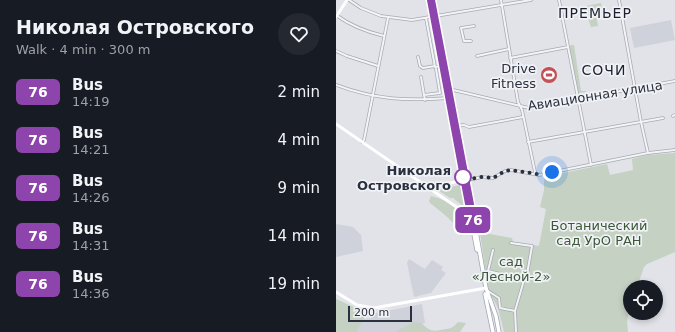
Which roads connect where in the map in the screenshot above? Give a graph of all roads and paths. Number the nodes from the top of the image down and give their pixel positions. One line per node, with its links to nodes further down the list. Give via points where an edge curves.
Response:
1 (348, 0): 8 (street); 10 (street)
2 (431, 0): 9 (main road)
3 (501, 0): 7 (street)
4 (531, 0): 7 (street)
5 (559, 0): 17 (street)
6 (619, 0): 31 (street)
7 (501, 5): 9 (street); 18 (street)
8 (336, 16): 15 (street, via 367,32)
9 (434, 16): 11 (street); 24 (main road); 30 (main road)
10 (388, 18): 11 (street); 15 (street)
11 (426, 18): 23 (street)
12 (464, 24): 14 (street)
13 (474, 26): 14 (street)
14 (464, 28): 16 (street, via 461,28 464,41)
15 (384, 36): 25 (street)
16 (471, 41)
17 (568, 47): 22 (street); 36 (street)
18 (509, 49): 20 (street); 22 (street)
19 (336, 51): 25 (street)
20 (477, 56)
21 (418, 57): 23 (street, via 423,68)
22 (510, 58): 37 (street, via 518,102)
23 (435, 66): 24 (street)
24 (442, 66): 30 (main road)
25 (378, 67): 33 (street)
26 (436, 70): 32 (street, via 440,93)
27 (421, 77): 32 (street)
28 (675, 81): 31 (street, Авиационная улица)
29 (336, 85): 33 (street)
30 (448, 89): 34 (main road); 37 (street, Авиационная улица)
31 (636, 89): 36 (street, Авиационная улица); 40 (street)
32 (424, 95): 35 (street)
33 (372, 97): 35 (street); 44 (street)
34 (449, 98): 35 (street); 42 (main road); 50 (main road)
35 (425, 100)
36 (578, 100): 37 (street, Авиационная улица, via 526,108); 43 (street)
37 (521, 106): 38 (street)
38 (523, 117): 42 (street); 45 (street)
39 (663, 118): 40 (street)
40 (641, 122): 43 (street); 47 (street)
41 (336, 124): 44 (street)
42 (456, 126): 50 (main road)
43 (584, 132): 45 (street); 48 (street)
44 (362, 142): 51 (street)
45 (528, 142): 49 (street)
46 (675, 150): 47 (street)
47 (648, 153): 48 (street)
48 (591, 165): 49 (street)
49 (534, 174): 50 (street, via 511,170 493,178)
50 (465, 180): 51 (street); 52 (main road)
51 (429, 188): 52 (street)
52 (472, 220): 56 (main road)
53 (511, 243): 55 (street, via 532,246)
54 (493, 250): 55 (street, via 488,271)
55 (524, 280): 58 (street)
56 (486, 289): 57 (street, via 374,308 357,305); 58 (street, via 499,298 500,308); 59 (main road); 60 (main road)
57 (336, 292)
58 (515, 311): 61 (street)
59 (493, 332)
60 (499, 332)
61 (516, 332)

